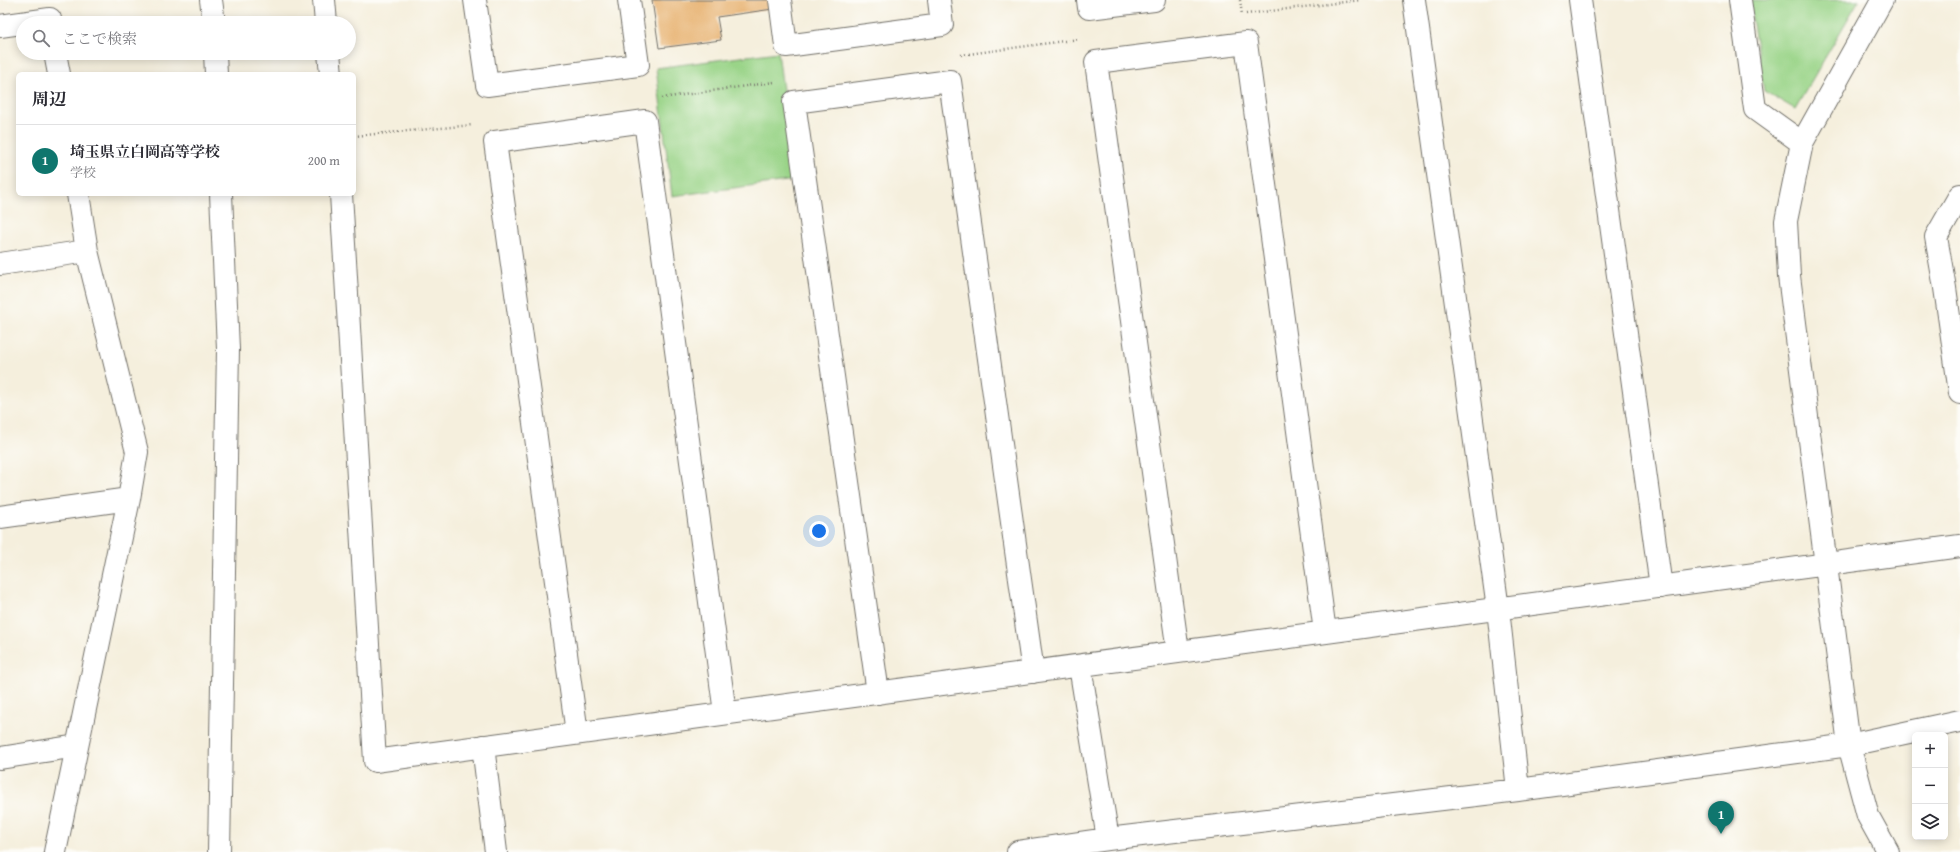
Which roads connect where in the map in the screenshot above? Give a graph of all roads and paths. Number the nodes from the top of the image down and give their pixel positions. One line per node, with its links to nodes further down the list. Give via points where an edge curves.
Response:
1 (211, 0): 13 (street)
2 (324, 0): 14 (street)
3 (475, 0): 4 (street, via 487,85 638,65)
4 (629, 0)
5 (780, 0): 6 (street, via 786,46 942,25)
6 (939, 0)
7 (1088, 0): 8 (street, via 1089,8)
8 (1154, 0)
9 (1414, 0): 37 (street)
10 (1580, 0): 36 (street)
11 (1740, 0): 23 (street, via 1755,108)
12 (1882, 0): 23 (street)
13 (213, 16)
14 (325, 16)
15 (16, 22): 16 (street)
16 (0, 26)
17 (56, 60): 20 (street)
18 (215, 60): 21 (street)
19 (330, 60): 22 (street)
20 (59, 72)
21 (216, 72)
22 (331, 72)
23 (1802, 143): 35 (street, via 1786,220 1788,268)
24 (1960, 195): 30 (street, via 1936,237)
25 (78, 196): 28 (street)
26 (221, 196): 53 (street, via 228,349)
27 (341, 196): 48 (street, via 375,761)
28 (86, 251): 29 (street); 32 (street, via 137,452)
29 (0, 264)
30 (1952, 286): 31 (street)
31 (1960, 393)
32 (129, 499): 33 (street); 47 (street)
33 (0, 517)
34 (1960, 546): 35 (street)
35 (1826, 565): 36 (street); 46 (street)
36 (1661, 587): 37 (street)
37 (1498, 609): 38 (street); 50 (street)
38 (1325, 632): 39 (street); 39 (street, via 1246,43 1096,62)
39 (1178, 652): 40 (street)
40 (1080, 666): 41 (street); 51 (street)
41 (1033, 672): 42 (street); 42 (street, via 950,81 926,84 794,102)
42 (878, 693): 43 (street)
43 (725, 713): 45 (street); 45 (street, via 645,121 518,138 495,142)
44 (1960, 721): 46 (street)
45 (578, 734): 48 (street)
46 (1849, 745): 50 (street); 56 (street, via 1868,816)
47 (77, 746): 49 (street); 52 (street)
48 (483, 746): 54 (street)
49 (0, 758)
50 (1518, 790): 51 (street)
51 (1108, 839): 55 (street)
52 (55, 852)
53 (219, 852)
54 (496, 852)
55 (1018, 852)
56 (1888, 852)

